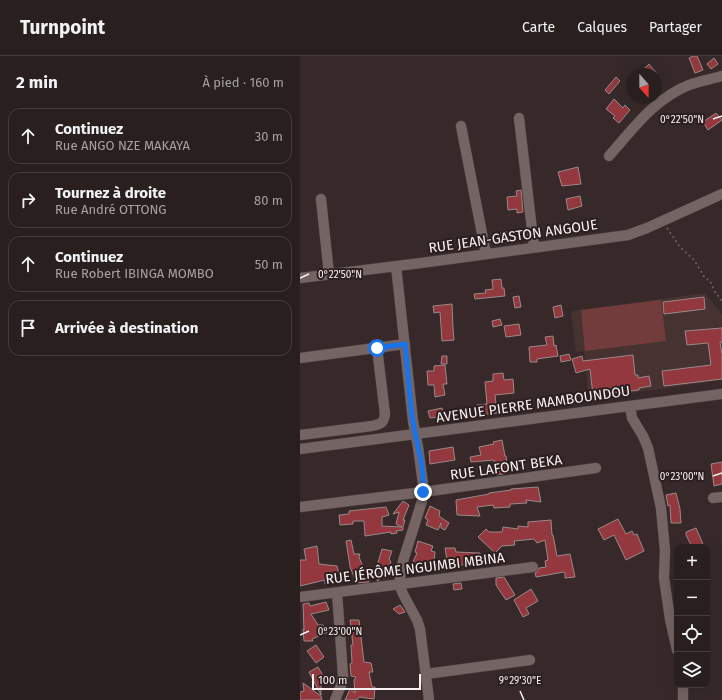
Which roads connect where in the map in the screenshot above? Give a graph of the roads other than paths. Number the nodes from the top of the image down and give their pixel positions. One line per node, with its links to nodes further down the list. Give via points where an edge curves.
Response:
1 (722, 76): 4 (street, via 690,85 662,100)
2 (519, 118): 7 (street)
3 (461, 126): 8 (street)
4 (609, 156)
5 (722, 194): 7 (street, RUE JEAN-GASTON ANGOUE, via 628,235)
6 (320, 199): 10 (street)
7 (534, 248): 8 (street, RUE JEAN-GASTON ANGOUE)
8 (486, 254): 9 (street, RUE JEAN-GASTON ANGOUE)
9 (396, 266): 10 (street, RUE JEAN-GASTON ANGOUE); 12 (street)
10 (329, 274): 11 (street, RUE JEAN-GASTON ANGOUE)
11 (300, 278)
12 (405, 344): 13 (street); 17 (street)
13 (377, 348): 14 (street); 18 (street, via 384,404 384,419 380,424)
14 (300, 358)
15 (722, 394): 16 (street, AVENUE PIERRE MAMBOUNDOU)
16 (630, 406): 17 (street, AVENUE PIERRE MAMBOUNDOU); 27 (street, via 632,418 648,448 661,508 665,551 664,584)
17 (415, 434): 19 (street, AVENUE PIERRE MAMBOUNDOU); 21 (street, via 424,484)
18 (300, 435)
19 (300, 449)
20 (596, 468): 21 (street, RUE LAFONT BEKA)
21 (423, 492): 22 (street, RUE LAFONT BEKA); 24 (street)
22 (300, 508)
23 (533, 567): 24 (street, RUE JÉRÔME NGUIMBI MBINA)
24 (399, 584): 25 (street, RUE JÉRÔME NGUIMBI MBINA); 29 (street, via 420,629)
25 (337, 593): 26 (street, RUE JÉRÔME NGUIMBI MBINA); 31 (street, via 343,675)
26 (300, 597)
27 (674, 637)
28 (530, 660): 29 (street)
29 (426, 674): 32 (street)
30 (683, 688): 33 (street)
31 (335, 700)
32 (429, 700)
33 (683, 700)

